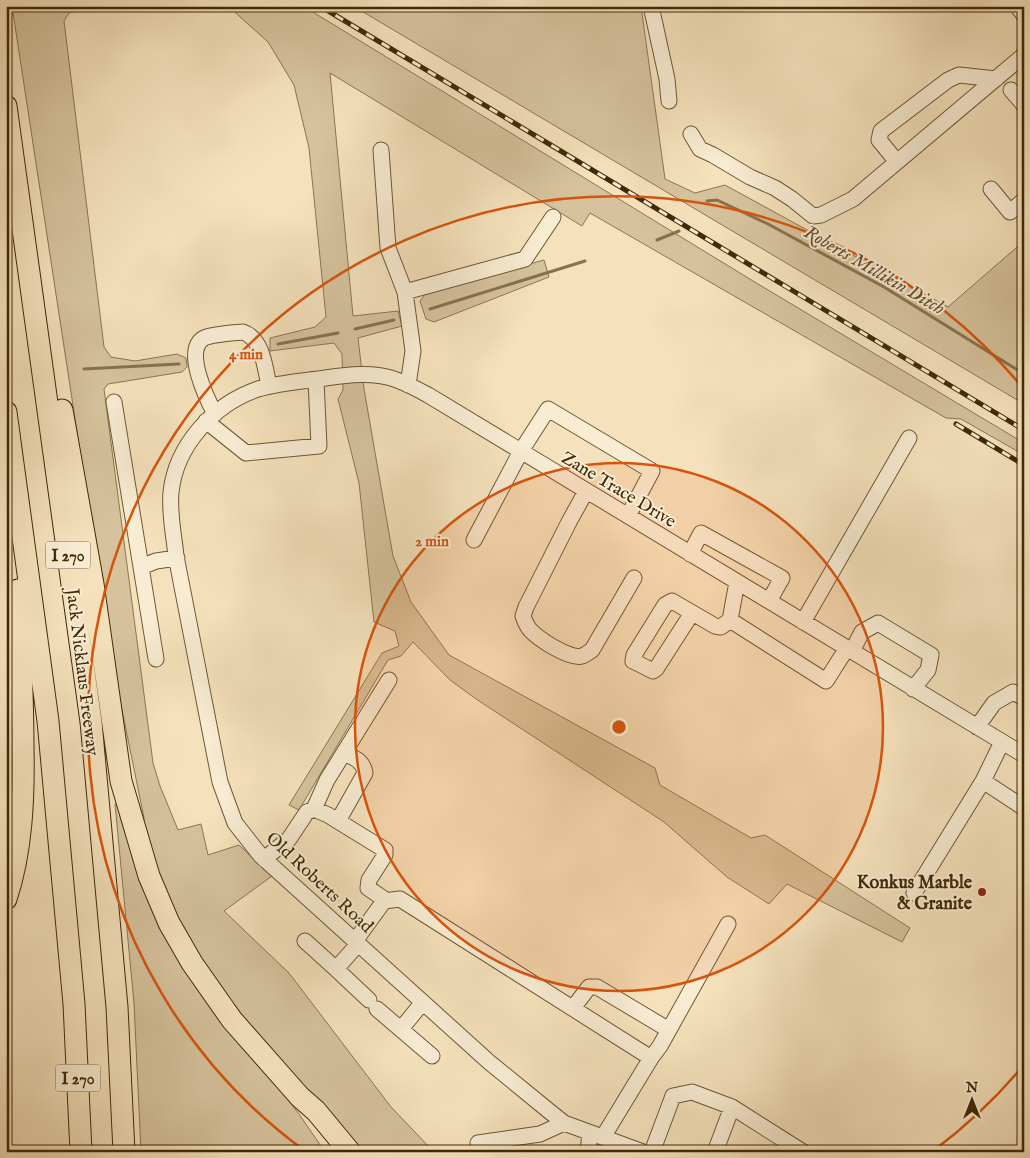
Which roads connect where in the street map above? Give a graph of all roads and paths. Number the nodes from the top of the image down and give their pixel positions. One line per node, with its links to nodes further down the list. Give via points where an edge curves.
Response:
1 (652, 6): 7 (street)
2 (1017, 6): 3 (street)
3 (1024, 15)
4 (1024, 55): 5 (street)
5 (996, 79): 12 (street); 12 (street, via 959,75 948,80 882,131 879,140)
6 (1011, 90): 8 (street)
7 (669, 101)
8 (1024, 105)
9 (6, 106): 16 (highway, Jack Nicklaus Freeway / I 270)
10 (691, 134): 12 (street, via 700,149 775,188 813,216 853,199)
11 (381, 150): 17 (street, via 388,248)
12 (897, 162)
13 (991, 189): 14 (street, via 1010,212)
14 (1024, 200)
15 (554, 217): 17 (street, via 525,259)
16 (31, 278): 67 (highway, via 54,364 77,491 121,781 146,868 169,923 205,982 232,1020); 73 (highway, Jack Nicklaus Freeway / I 270, via 91,722 117,1007)
17 (405, 292): 19 (street, via 413,351)
18 (316, 380): 19 (street, Zane Trace Drive, via 364,375 393,379); 20 (street, Zane Trace Drive); 23 (street, via 319,446 246,453)
19 (408, 385): 26 (street, Zane Trace Drive)
20 (269, 386): 23 (street, Zane Trace Drive, via 244,394); 23 (street, via 263,357 247,333 205,338 195,352)
21 (114, 402): 33 (street)
22 (6, 412): 27 (highway, I 270)
23 (210, 418): 25 (street, Zane Trace Drive)
24 (909, 438): 39 (street)
25 (186, 449): 32 (street, Old Roberts Road, via 172,492)
26 (521, 451): 28 (street, Zane Trace Drive); 29 (street, via 548,409 652,471); 30 (street)
27 (13, 460): 55 (highway, via 24,777 16,857); 72 (highway, I 270, via 48,730 74,1004)
28 (586, 491): 29 (street, Zane Trace Drive); 34 (street, via 526,607 523,616 527,627 549,644 572,656 582,656 592,650)
29 (628, 516): 31 (street, Zane Trace Drive)
30 (474, 540)
31 (690, 554): 35 (street, Zane Trace Drive); 36 (street, via 701,533 782,578)
32 (177, 558): 33 (street); 53 (street, Old Roberts Road, via 220,782 235,823)
33 (141, 567): 41 (street)
34 (634, 578)
35 (737, 582): 36 (street, Zane Trace Drive); 38 (street)
36 (769, 601): 39 (street, Zane Trace Drive)
37 (692, 613): 37 (street, via 656,669 653,671 633,661 665,605 672,601); 38 (street, via 720,627)
38 (730, 620): 40 (street, via 826,681)
39 (803, 622): 40 (street, Zane Trace Drive)
40 (850, 650): 43 (street, Zane Trace Drive); 43 (street, via 862,632 878,623 931,655 928,670)
41 (156, 659)
42 (389, 680): 47 (street)
43 (913, 688): 45 (street, Zane Trace Drive)
44 (1024, 698): 45 (street, via 1013,692 994,703)
45 (977, 727): 46 (street, Zane Trace Drive)
46 (1002, 742): 48 (street, Zane Trace Drive); 49 (street)
47 (344, 753): 51 (street); 52 (street, via 360,761 366,773)
48 (1024, 755)
49 (983, 781): 50 (street); 54 (street)
50 (1024, 808)
51 (314, 809): 52 (street); 53 (street, via 307,812 289,839)
52 (338, 821): 56 (street, via 385,850 386,855 369,880 368,888)
53 (264, 859): 59 (street, Old Roberts Road)
54 (914, 893)
55 (6, 899)
56 (387, 901): 59 (street); 62 (street, via 400,899)
57 (728, 924): 64 (street)
58 (305, 941): 60 (street)
59 (357, 942): 60 (street); 61 (street, Old Roberts Road)
60 (336, 969): 63 (street)
61 (423, 1002): 63 (street); 69 (street, Old Roberts Road)
62 (573, 1008): 64 (street, via 589,987 597,987); 66 (street)
63 (401, 1030): 65 (street)
64 (669, 1030): 66 (street)
65 (432, 1056)
66 (651, 1058): 70 (street)
67 (300, 1097): 74 (highway); 75 (highway)
68 (732, 1107): 78 (street, via 692,1092 673,1096); 79 (street); 80 (street)
69 (564, 1123): 70 (street, Old Roberts Road); 71 (street, via 540,1134)
70 (596, 1135): 76 (street); 77 (street, Old Roberts Road)
71 (478, 1143)
72 (81, 1152)
73 (124, 1152)
74 (332, 1152)
75 (350, 1152)
76 (588, 1152)
77 (643, 1152)
78 (652, 1152)
79 (715, 1152)
80 (804, 1152)

